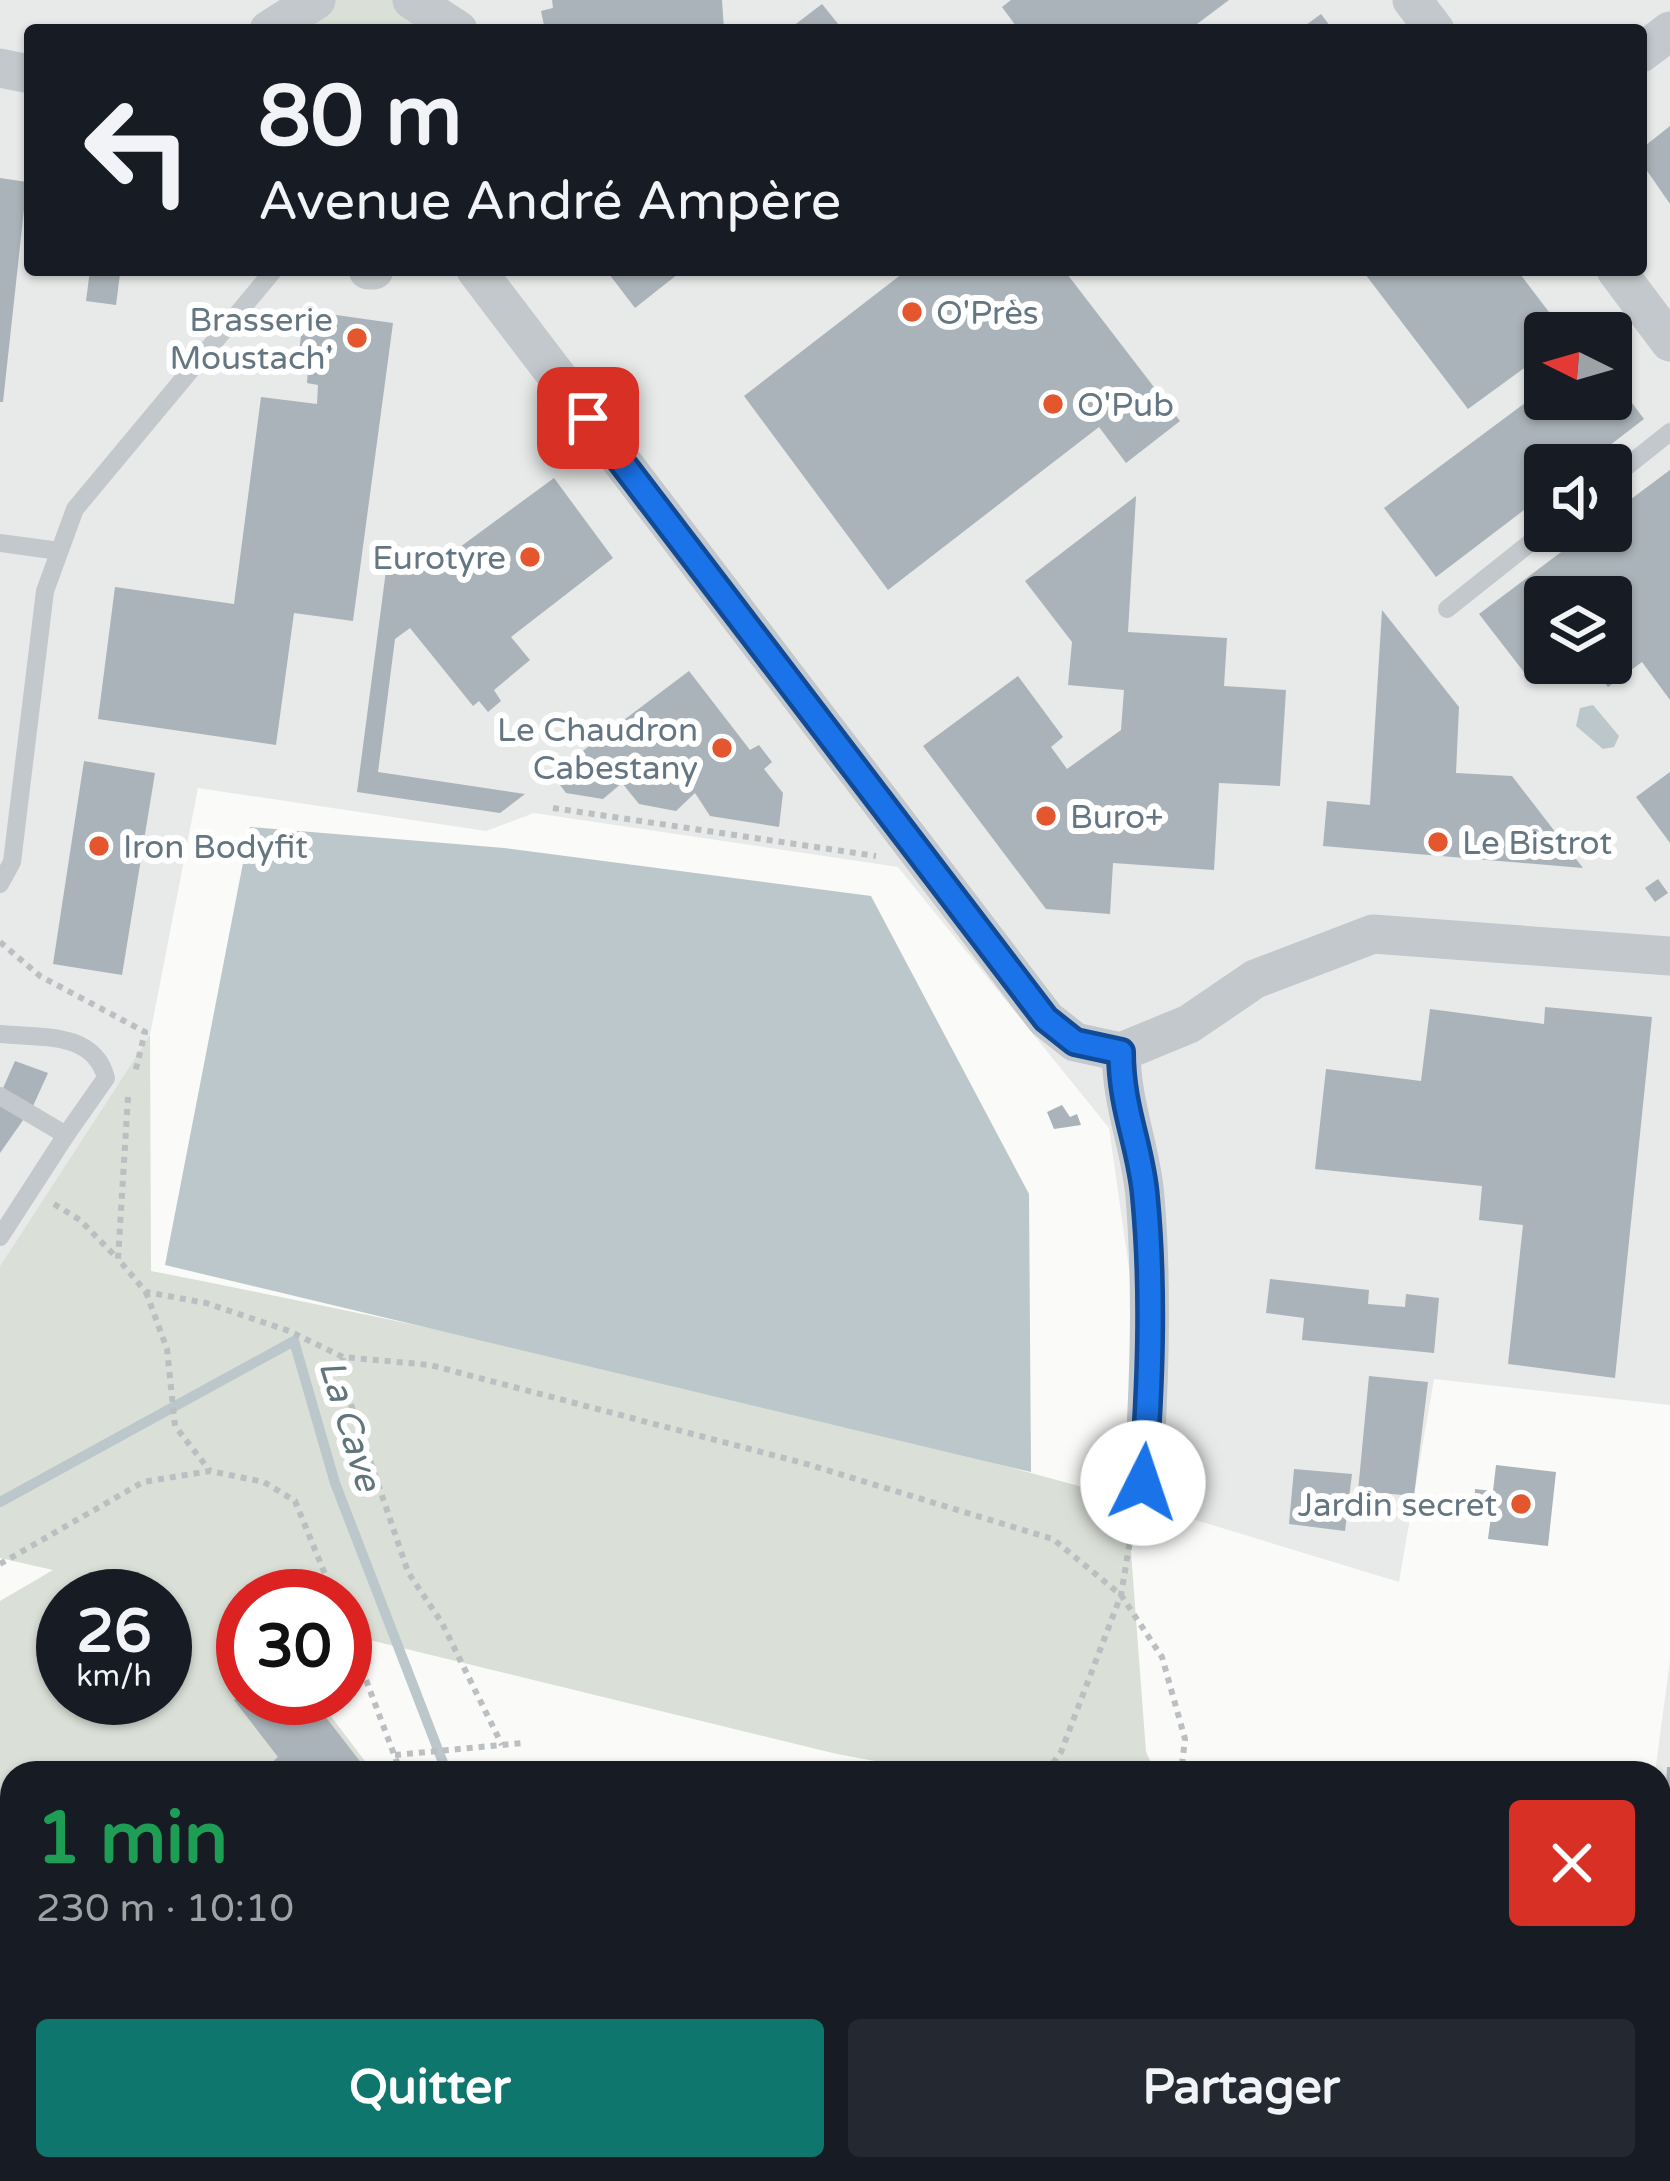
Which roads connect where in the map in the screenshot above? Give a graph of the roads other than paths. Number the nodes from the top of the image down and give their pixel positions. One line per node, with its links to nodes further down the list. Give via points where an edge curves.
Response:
1 (316, 0): 4 (street)
2 (412, 0): 5 (street)
3 (1412, 0): 6 (street)
4 (278, 24)
5 (449, 24)
6 (1430, 24)
7 (269, 276): 15 (lane, via 75,509)
8 (481, 276): 20 (street, via 1046,1019 1075,1042)
9 (1620, 276): 10 (street)
10 (1670, 342)
11 (1670, 432): 12 (lane)
12 (1632, 462)
13 (0, 543): 15 (lane)
14 (1524, 548): 16 (lane)
15 (59, 551): 17 (lane, via 45,591 12,862)
16 (1447, 609)
17 (0, 884)
18 (1670, 956): 20 (street, via 1373,934 1255,980 1189,1024)
19 (0, 1034): 22 (lane, via 81,1042 102,1061 106,1078)
20 (1121, 1052): 24 (street, via 1121,1101 1145,1191 1153,1340)
21 (0, 1096): 22 (lane)
22 (66, 1135): 23 (lane)
23 (0, 1237)
24 (1143, 1483)

